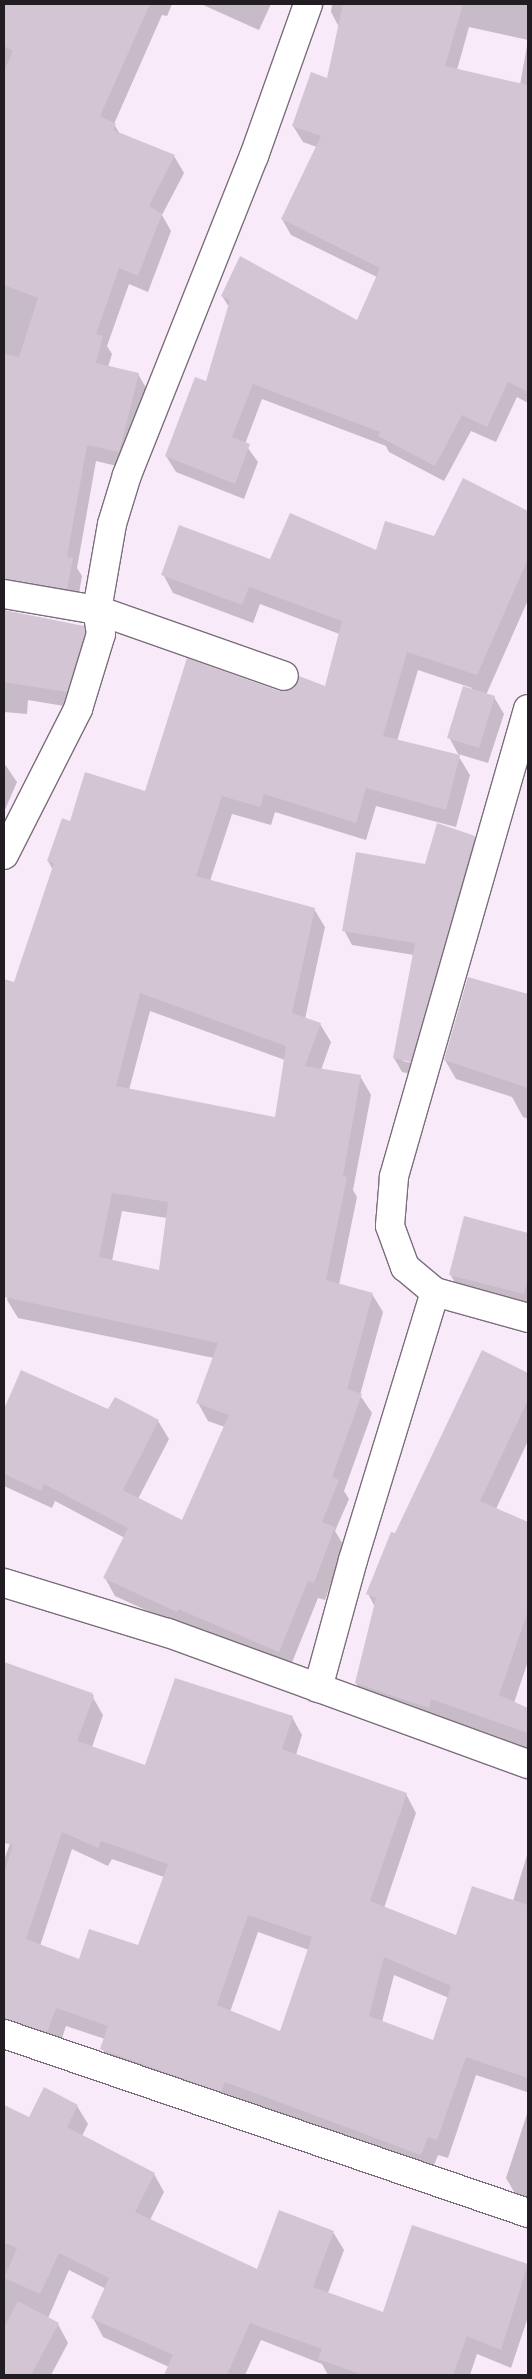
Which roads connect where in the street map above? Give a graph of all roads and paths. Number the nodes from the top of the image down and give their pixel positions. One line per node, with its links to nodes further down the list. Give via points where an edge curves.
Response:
1 (308, 4): 3 (street, via 254,156 127,475 112,524)
2 (4, 594): 3 (street)
3 (97, 610): 4 (street); 6 (street, via 101,634 78,709)
4 (284, 676)
5 (528, 709): 7 (street, via 394,1177 390,1226 405,1267)
6 (4, 855)
7 (435, 1292): 8 (street); 10 (street, via 353,1560)
8 (528, 1318)
9 (4, 1583): 10 (street, via 168,1633)
10 (318, 1688): 11 (street)
11 (528, 1764)
12 (4, 2034): 13 (street)
13 (528, 2213)

